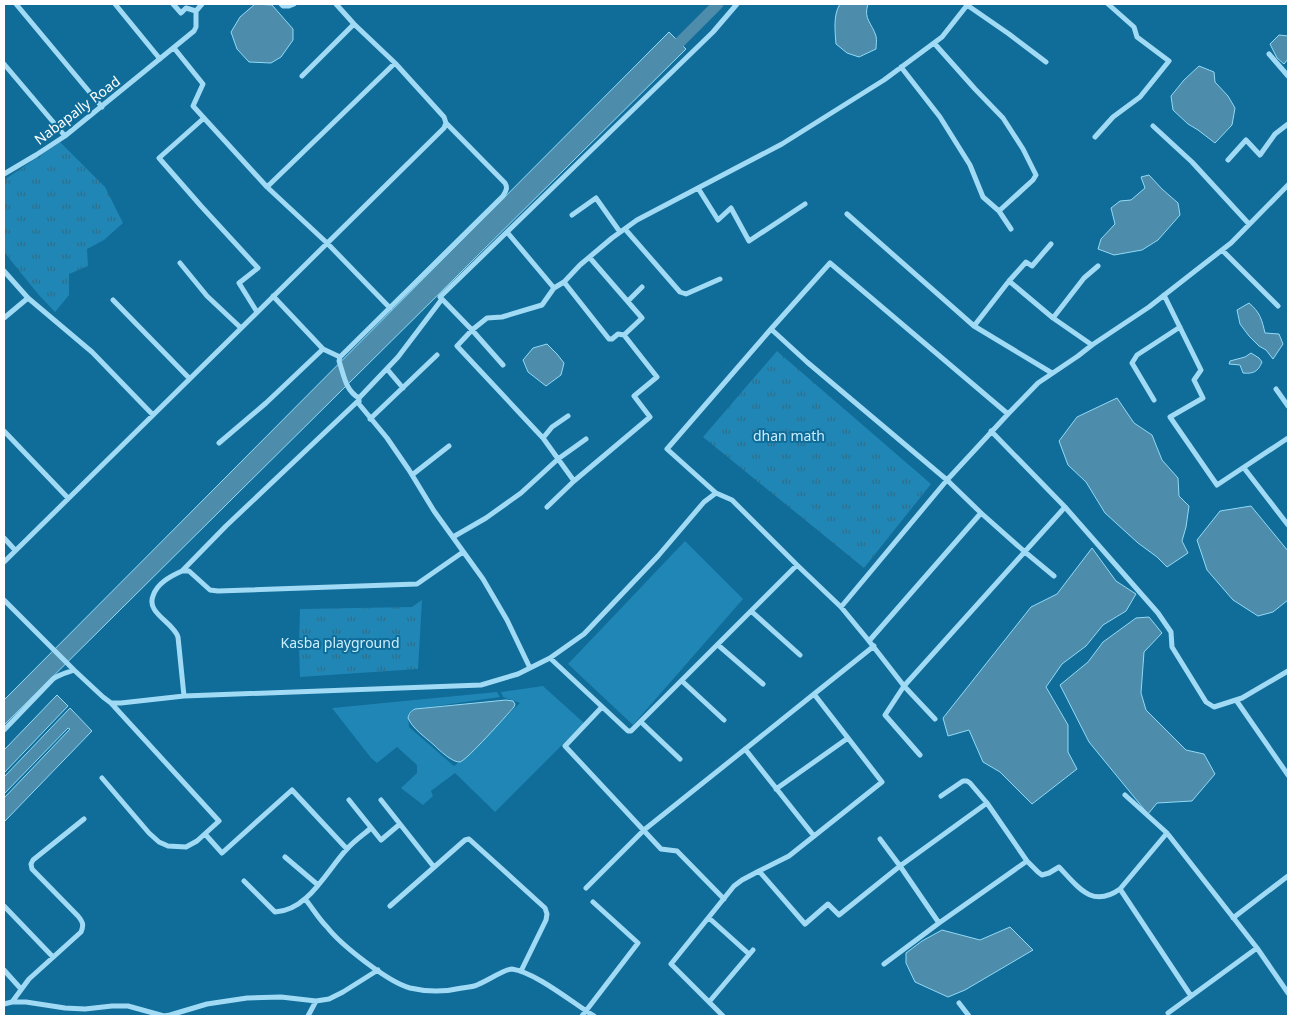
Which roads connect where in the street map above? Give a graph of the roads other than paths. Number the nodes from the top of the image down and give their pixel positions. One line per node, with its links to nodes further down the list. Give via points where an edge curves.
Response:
1 (16, 4): 23 (street)
2 (115, 4): 16 (street)
3 (173, 4): 11 (street, via 181,13 186,8)
4 (202, 4): 11 (street, Nabapally Road)
5 (281, 4): 6 (street)
6 (294, 4)
7 (336, 4): 12 (street)
8 (737, 4): 42 (street, via 713,32)
9 (968, 4): 13 (street); 17 (street)
10 (1108, 4): 29 (street, via 1134,27 1137,38 1168,61 1140,97 1113,117)
11 (196, 11): 14 (street, Nabapally Road, via 194,31)
12 (354, 24): 18 (street); 21 (street)
13 (934, 43): 20 (street); 36 (street, via 1003,118 1036,175)
14 (174, 48): 16 (street, Nabapally Road); 24 (street, via 204,84 193,106)
15 (1268, 54): 22 (street)
16 (160, 59): 23 (street, Nabapally Road)
17 (1046, 62)
18 (395, 63): 25 (street); 33 (street)
19 (4, 64): 28 (street)
20 (901, 68): 34 (street, via 782,144); 36 (street, via 940,117 970,165 984,196)
21 (302, 76)
22 (1288, 76)
23 (102, 107): 28 (street, Nabapally Road)
24 (204, 118): 33 (street); 64 (street, via 159,158 258,268 239,284)
25 (446, 123): 44 (street); 63 (street, via 505,183 506,190)
26 (1288, 124): 30 (street, via 1274,134 1260,155 1246,140)
27 (1152, 126): 39 (street, via 1192,162)
28 (65, 136): 31 (street, Nabapally Road)
29 (1095, 137)
30 (1228, 160)
31 (4, 174)
32 (1288, 185): 39 (street)
33 (267, 187): 44 (street)
34 (698, 188): 35 (street, via 718,220 731,208 749,241); 40 (street)
35 (804, 204)
36 (999, 211): 41 (street)
37 (847, 214): 67 (street)
38 (572, 216): 43 (street, via 596,198)
39 (1249, 224): 46 (street)
40 (625, 229): 43 (street); 51 (street, via 680,292 686,294)
41 (1011, 229)
42 (507, 232): 55 (street); 59 (street, via 440,297)
43 (620, 232): 47 (street)
44 (327, 243): 56 (street); 63 (street)
45 (1051, 244): 52 (street, via 1032,266 1026,262)
46 (1222, 250): 57 (street); 62 (street)
47 (590, 258): 53 (street); 61 (street)
48 (180, 264): 69 (street, via 207,296)
49 (1098, 266): 66 (street, via 1084,278)
50 (4, 271): 58 (street)
51 (720, 279)
52 (1009, 281): 66 (street); 67 (street)
53 (564, 282): 55 (street); 72 (street, via 609,339 618,334)
54 (642, 287): 61 (street)
55 (554, 288): 71 (street, via 542,305 487,318)
56 (273, 296): 64 (street); 74 (street)
57 (1164, 296): 68 (street); 73 (street)
58 (28, 298): 65 (street); 87 (street, via 92,352)
59 (442, 299): 71 (street); 78 (street)
60 (114, 300): 80 (street)
61 (628, 300): 72 (street, via 642,318)
62 (1278, 306)
63 (390, 308): 76 (street)
64 (257, 312): 69 (street)
65 (4, 318)
66 (1053, 318): 73 (street)
67 (974, 326): 79 (street)
68 (1180, 327): 84 (street, via 1137,355 1132,363); 98 (street, via 1201,370 1194,380 1203,398 1170,417 1217,485)
69 (241, 328): 80 (street)
70 (771, 329): 86 (street, via 830,263); 100 (street); 102 (street, via 667,448)
71 (472, 330): 77 (street); 92 (street, via 457,346)
72 (624, 335): 101 (street, via 656,377 634,396 650,416)
73 (1092, 345): 79 (street)
74 (323, 349): 76 (street); 95 (street)
75 (438, 355): 81 (street)
76 (340, 359): 83 (street, via 348,389)
77 (503, 365)
78 (387, 369): 81 (street); 83 (street)
79 (1052, 373): 86 (street)
80 (189, 378): 87 (street)
81 (403, 388): 89 (street)
82 (1276, 389): 85 (street)
83 (358, 400): 89 (street); 115 (street)
84 (1154, 400)
85 (1288, 406)
86 (1008, 414): 91 (street)
87 (153, 415): 103 (street)
88 (568, 416): 92 (street)
89 (370, 419): 99 (street)
90 (4, 431): 103 (street)
91 (991, 432): 100 (street); 105 (street)
92 (543, 438): 97 (street)
93 (1288, 438): 98 (street)
94 (586, 439): 97 (street)
95 (219, 443)
96 (449, 446): 99 (street)
97 (558, 459): 101 (street); 108 (street, via 520,493)
98 (1244, 468): 107 (street)
99 (412, 475): 108 (street)
100 (947, 480): 106 (street); 118 (street)
101 (574, 481): 104 (street)
102 (716, 493): 114 (street, via 732,500); 124 (street, via 704,502 584,634)
103 (68, 498): 110 (street)
104 (547, 507)
105 (1065, 507): 112 (street); 133 (street, via 1158,613 1171,632 1172,647 1206,702 1214,707)
106 (981, 513): 112 (street); 120 (street)
107 (1288, 525)
108 (453, 537): 111 (street)
109 (4, 538): 110 (street)
110 (16, 550): 113 (street)
111 (463, 552): 115 (street, via 417,584 218,591 210,590 189,571); 125 (street, via 507,620)
112 (1025, 552): 116 (street); 130 (street)
113 (4, 562)
114 (797, 565): 118 (street); 119 (street)
115 (182, 571): 132 (street, via 162,583 154,592 151,605 178,637)
116 (1054, 576)
117 (4, 601): 126 (street)
118 (841, 607): 120 (street)
119 (751, 612): 121 (street); 123 (street)
120 (869, 641): 122 (street)
121 (718, 645): 128 (street); 129 (street)
122 (874, 646): 130 (street); 131 (street)
123 (800, 655)
124 (550, 658): 125 (street); 135 (street)
125 (530, 668): 132 (street, via 481,685)
126 (74, 670): 134 (street); 139 (street, via 53,679)
127 (1288, 671): 133 (street)
128 (682, 681): 137 (street); 138 (street)
129 (763, 684)
130 (904, 686): 136 (street); 142 (street, via 885,715)
131 (814, 694): 140 (street); 141 (street)
132 (184, 696): 134 (street)
133 (1236, 700): 144 (street)
134 (111, 703): 157 (street, via 218,822)
135 (602, 707): 138 (street, via 628,731); 155 (street, via 565,746)
136 (935, 719)
137 (724, 720)
138 (641, 722): 143 (street)
139 (4, 730)
140 (848, 738): 146 (street); 158 (street, via 882,782)
141 (745, 749): 146 (street); 155 (street)
142 (920, 755)
143 (680, 759)
144 (1288, 775)
145 (102, 778): 157 (street, via 159,842 186,847)
146 (776, 789): 158 (street)
147 (1125, 794): 156 (street)
148 (941, 796): 151 (street, via 967,781)
149 (349, 800): 154 (street)
150 (381, 800): 153 (street)
151 (987, 803): 162 (street); 163 (street)
152 (84, 819): 180 (street, via 31,864 32,870 83,921 81,932)
153 (400, 824): 154 (street, via 381,840); 164 (street)
154 (371, 828): 160 (street)
155 (644, 830): 169 (street); 171 (street, via 661,849 678,851)
156 (1167, 833): 170 (street); 177 (street)
157 (206, 834): 160 (street, via 222,853 292,790)
158 (814, 836): 165 (street, via 789,856)
159 (880, 839): 163 (street)
160 (347, 849): 168 (street)
161 (285, 857): 168 (street)
162 (1027, 861): 170 (street, via 1042,875 1060,867 1092,897 1103,897); 178 (street)
163 (900, 866): 165 (street, via 839,914 828,904 805,924); 178 (street)
164 (434, 867): 175 (street); 184 (street, via 469,839 545,908 546,920)
165 (759, 871): 171 (street, via 734,886)
166 (1288, 876): 177 (street)
167 (244, 880): 172 (street, via 275,912 282,912)
168 (318, 885): 172 (street)
169 (586, 888)
170 (1120, 889): 187 (street)
171 (724, 899): 176 (street)
172 (306, 900): 183 (street, via 336,937)
173 (593, 902): 193 (street, via 638,943)
174 (4, 906): 180 (street)
175 (390, 906)
176 (709, 918): 190 (street, via 671,964); 190 (street, via 751,952)
177 (1233, 918): 179 (street)
178 (938, 923): 181 (street)
179 (1257, 948): 186 (street); 187 (street)
180 (53, 957): 185 (street)
181 (884, 964)
182 (4, 970): 185 (street)
183 (378, 970): 184 (street, via 396,982 424,991 476,986 508,969); 188 (street, via 330,999)
184 (521, 971): 193 (street)
185 (21, 989): 189 (street)
186 (1288, 993)
187 (1191, 996): 194 (street)
188 (316, 1001): 189 (street, via 281,996 223,1000 164,1016 128,1006 84,1010); 195 (street)
189 (12, 1002): 192 (street)
190 (709, 1002): 198 (street)
191 (959, 1003): 199 (street)
192 (4, 1004)
193 (586, 1011): 196 (street); 197 (street)
194 (1168, 1013)
195 (308, 1016)
196 (582, 1016)
197 (594, 1016)
198 (723, 1016)
199 (969, 1016)

